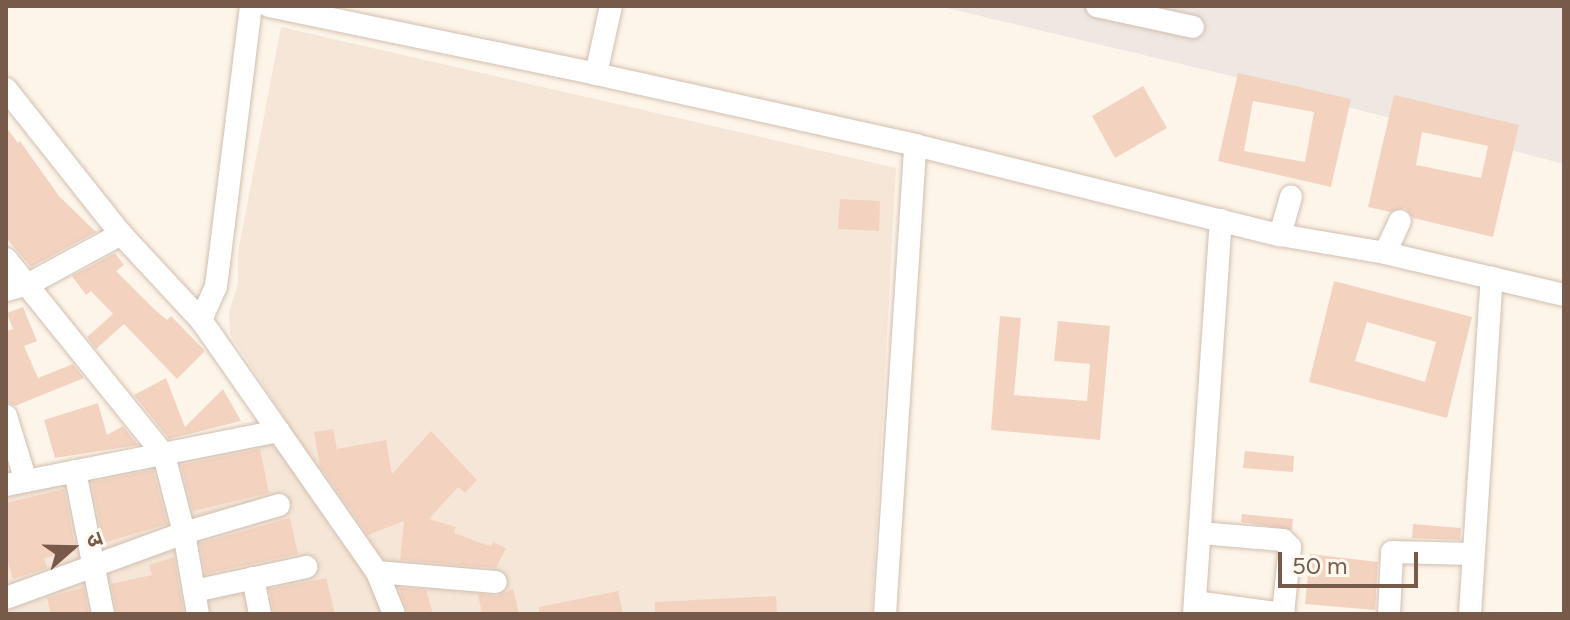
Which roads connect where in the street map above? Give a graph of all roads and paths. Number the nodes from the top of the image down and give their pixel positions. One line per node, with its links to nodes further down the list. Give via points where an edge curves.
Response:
1 (251, 6): 20 (street, via 216,287)
2 (269, 6): 6 (street)
3 (611, 6): 6 (street)
4 (1097, 6): 5 (street)
5 (1193, 27)
6 (596, 74): 8 (street)
7 (6, 89): 12 (street)
8 (915, 145): 10 (street); 42 (street)
9 (1291, 197): 13 (street)
10 (1221, 220): 13 (street); 28 (street)
11 (1400, 221): 14 (street)
12 (121, 234): 17 (street); 20 (street)
13 (1280, 235): 14 (street)
14 (1385, 253): 16 (street)
15 (6, 259): 17 (street)
16 (1492, 278): 19 (street); 29 (street)
17 (29, 284): 18 (street); 23 (street)
18 (6, 290)
19 (1564, 295)
20 (201, 320): 22 (street)
21 (6, 416): 25 (street)
22 (279, 431): 23 (street); 32 (street)
23 (164, 455): 24 (street); 27 (street)
24 (75, 471): 25 (street); 31 (street)
25 (16, 483)
26 (279, 505): 27 (street)
27 (184, 533): 31 (street); 35 (street)
28 (1200, 533): 37 (street); 43 (street, via 1283,540 1290,547)
29 (1473, 554): 44 (street, via 1392,552); 45 (street)
30 (306, 567): 33 (street)
31 (93, 568): 36 (street); 39 (street)
32 (388, 573): 34 (street); 38 (street)
33 (253, 578): 35 (street); 41 (street)
34 (496, 582)
35 (194, 591): 40 (street)
36 (6, 598)
37 (1195, 608): 43 (street)
38 (390, 610)
39 (103, 614)
40 (198, 614)
41 (260, 614)
42 (885, 614)
43 (1283, 614)
44 (1389, 614)
45 (1470, 614)

